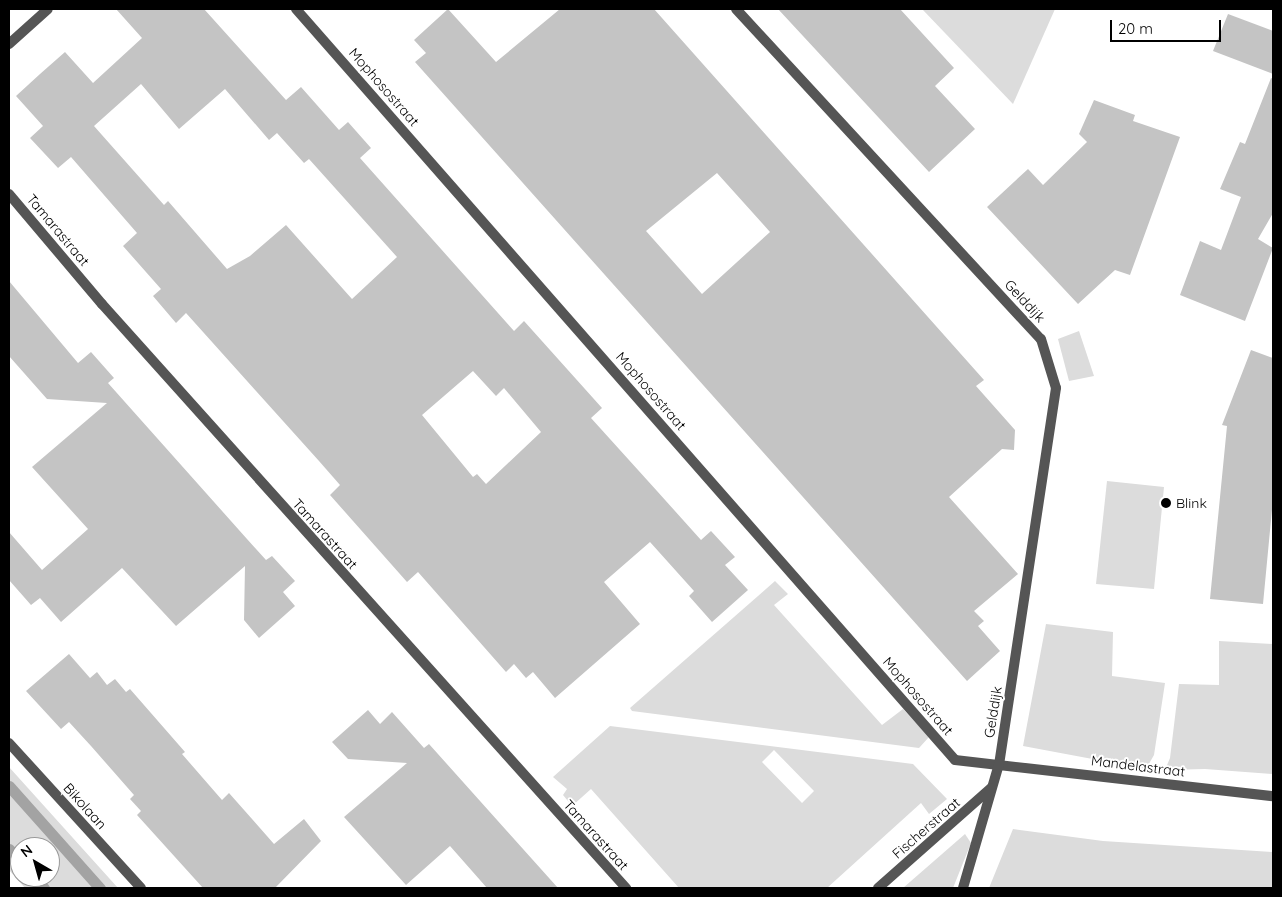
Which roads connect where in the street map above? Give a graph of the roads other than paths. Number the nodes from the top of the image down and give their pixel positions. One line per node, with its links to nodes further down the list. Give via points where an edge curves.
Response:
1 (48, 9): 4 (street)
2 (296, 9): 7 (street, Mophosostraat, via 956,760)
3 (736, 9): 7 (street, Gelddijk, via 1041,339 1056,388)
4 (9, 44)
5 (9, 194): 11 (street, Tamarastraat, via 102,304)
6 (9, 743): 10 (street, Bikolaan)
7 (999, 764): 8 (street, Gelddijk); 9 (street, Mandelastraat)
8 (992, 788): 12 (street, Fischerstraat); 13 (street, Gelddijk)
9 (1273, 796)
10 (141, 888)
11 (626, 888)
12 (878, 888)
13 (963, 888)

